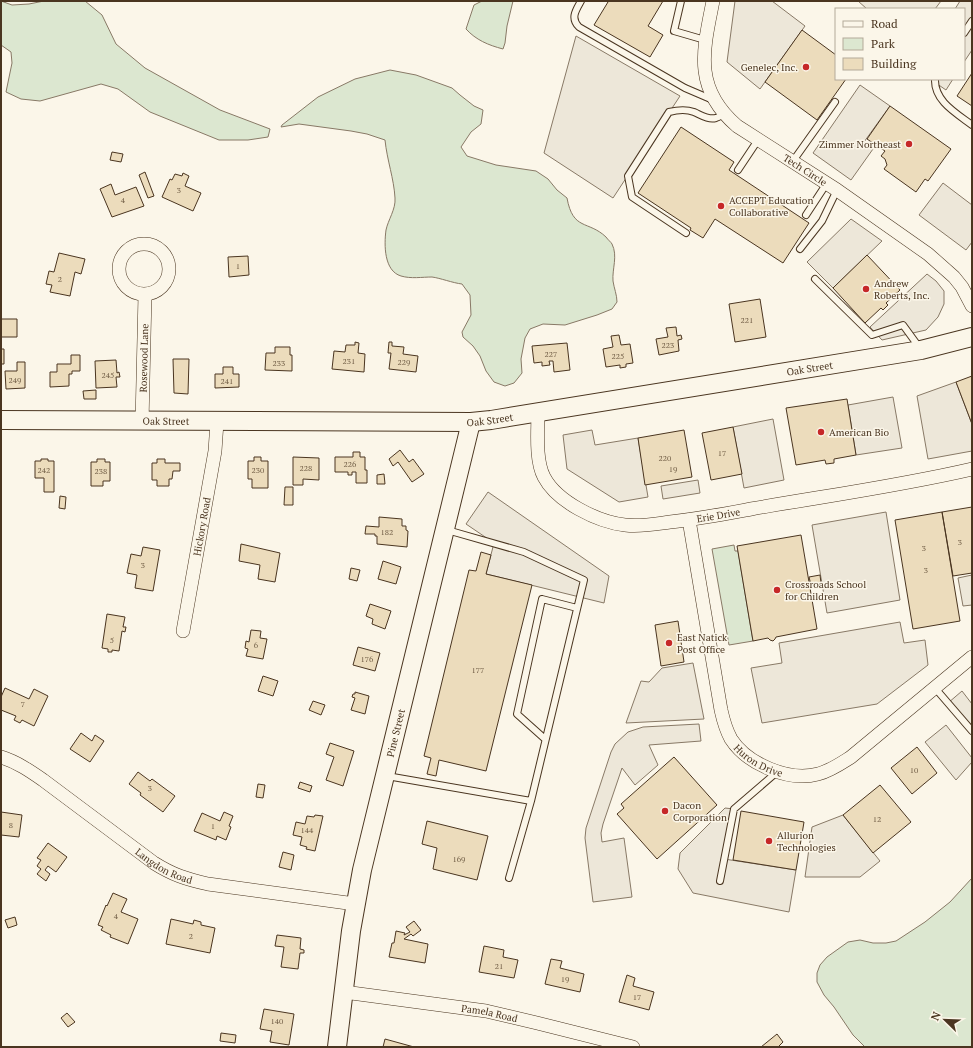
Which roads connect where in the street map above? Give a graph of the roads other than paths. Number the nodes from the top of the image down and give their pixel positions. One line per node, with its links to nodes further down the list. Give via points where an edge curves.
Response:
1 (581, 1): 8 (lane, via 574,16 579,27 685,88)
2 (681, 1): 6 (lane, via 674,31)
3 (713, 1): 6 (street, Tech Circle)
4 (972, 21): 5 (lane)
5 (965, 32)
6 (705, 40): 8 (street, Tech Circle, via 705,72)
7 (935, 80): 11 (lane, via 936,90 942,101)
8 (715, 100): 10 (street, Tech Circle)
9 (834, 102): 13 (lane)
10 (724, 114): 12 (street, Tech Circle); 17 (lane, via 715,118 686,110 669,112 628,176 632,197)
11 (972, 125)
12 (758, 140): 13 (street, Tech Circle); 14 (lane)
13 (793, 161): 15 (street, Tech Circle)
14 (738, 170)
15 (832, 186): 16 (lane); 18 (lane, via 822,221); 21 (street, Tech Circle, via 940,264 962,287)
16 (806, 215)
17 (686, 233)
18 (800, 249)
19 (816, 279): 23 (lane, via 872,335 903,325)
20 (145, 295): 26 (street, Rosewood Lane)
21 (972, 306)
22 (972, 337): 23 (main road, Oak Street)
23 (921, 350): 24 (main road, Oak Street)
24 (538, 411): 28 (main road, Oak Street); 30 (street, Erie Drive, via 538,451 542,473 566,501 594,516 621,524 643,526)
25 (1, 420): 26 (main road, Oak Street)
26 (142, 422): 27 (main road, Oak Street)
27 (217, 422): 28 (main road, Oak Street); 33 (street, Hickory Road, via 215,451)
28 (470, 422): 31 (main road, Pine Street)
29 (972, 470): 30 (street, Erie Drive)
30 (689, 520): 39 (street, Huron Drive, via 724,723 740,750)
31 (445, 530): 32 (lane, via 524,552 584,580); 40 (main road, Pine Street)
32 (577, 608): 37 (lane); 37 (lane, via 542,599 517,714)
33 (183, 631)
34 (972, 657): 35 (street, Huron Drive)
35 (935, 688): 36 (lane); 39 (street, Huron Drive, via 841,764 817,774 803,776)
36 (972, 731)
37 (545, 739): 41 (lane)
38 (1, 757): 44 (street, Langdon Road, via 44,780 154,863 173,874 208,884)
39 (777, 772): 43 (lane, via 734,809)
40 (385, 775): 41 (lane); 44 (main road, Pine Street)
41 (531, 801): 42 (lane)
42 (509, 878)
43 (720, 881)
44 (356, 904): 45 (main road, Pine Street)
45 (344, 992): 46 (main road, Pine Street); 47 (street, Pamela Road, via 486,1011)
46 (337, 1047)
47 (633, 1047)

